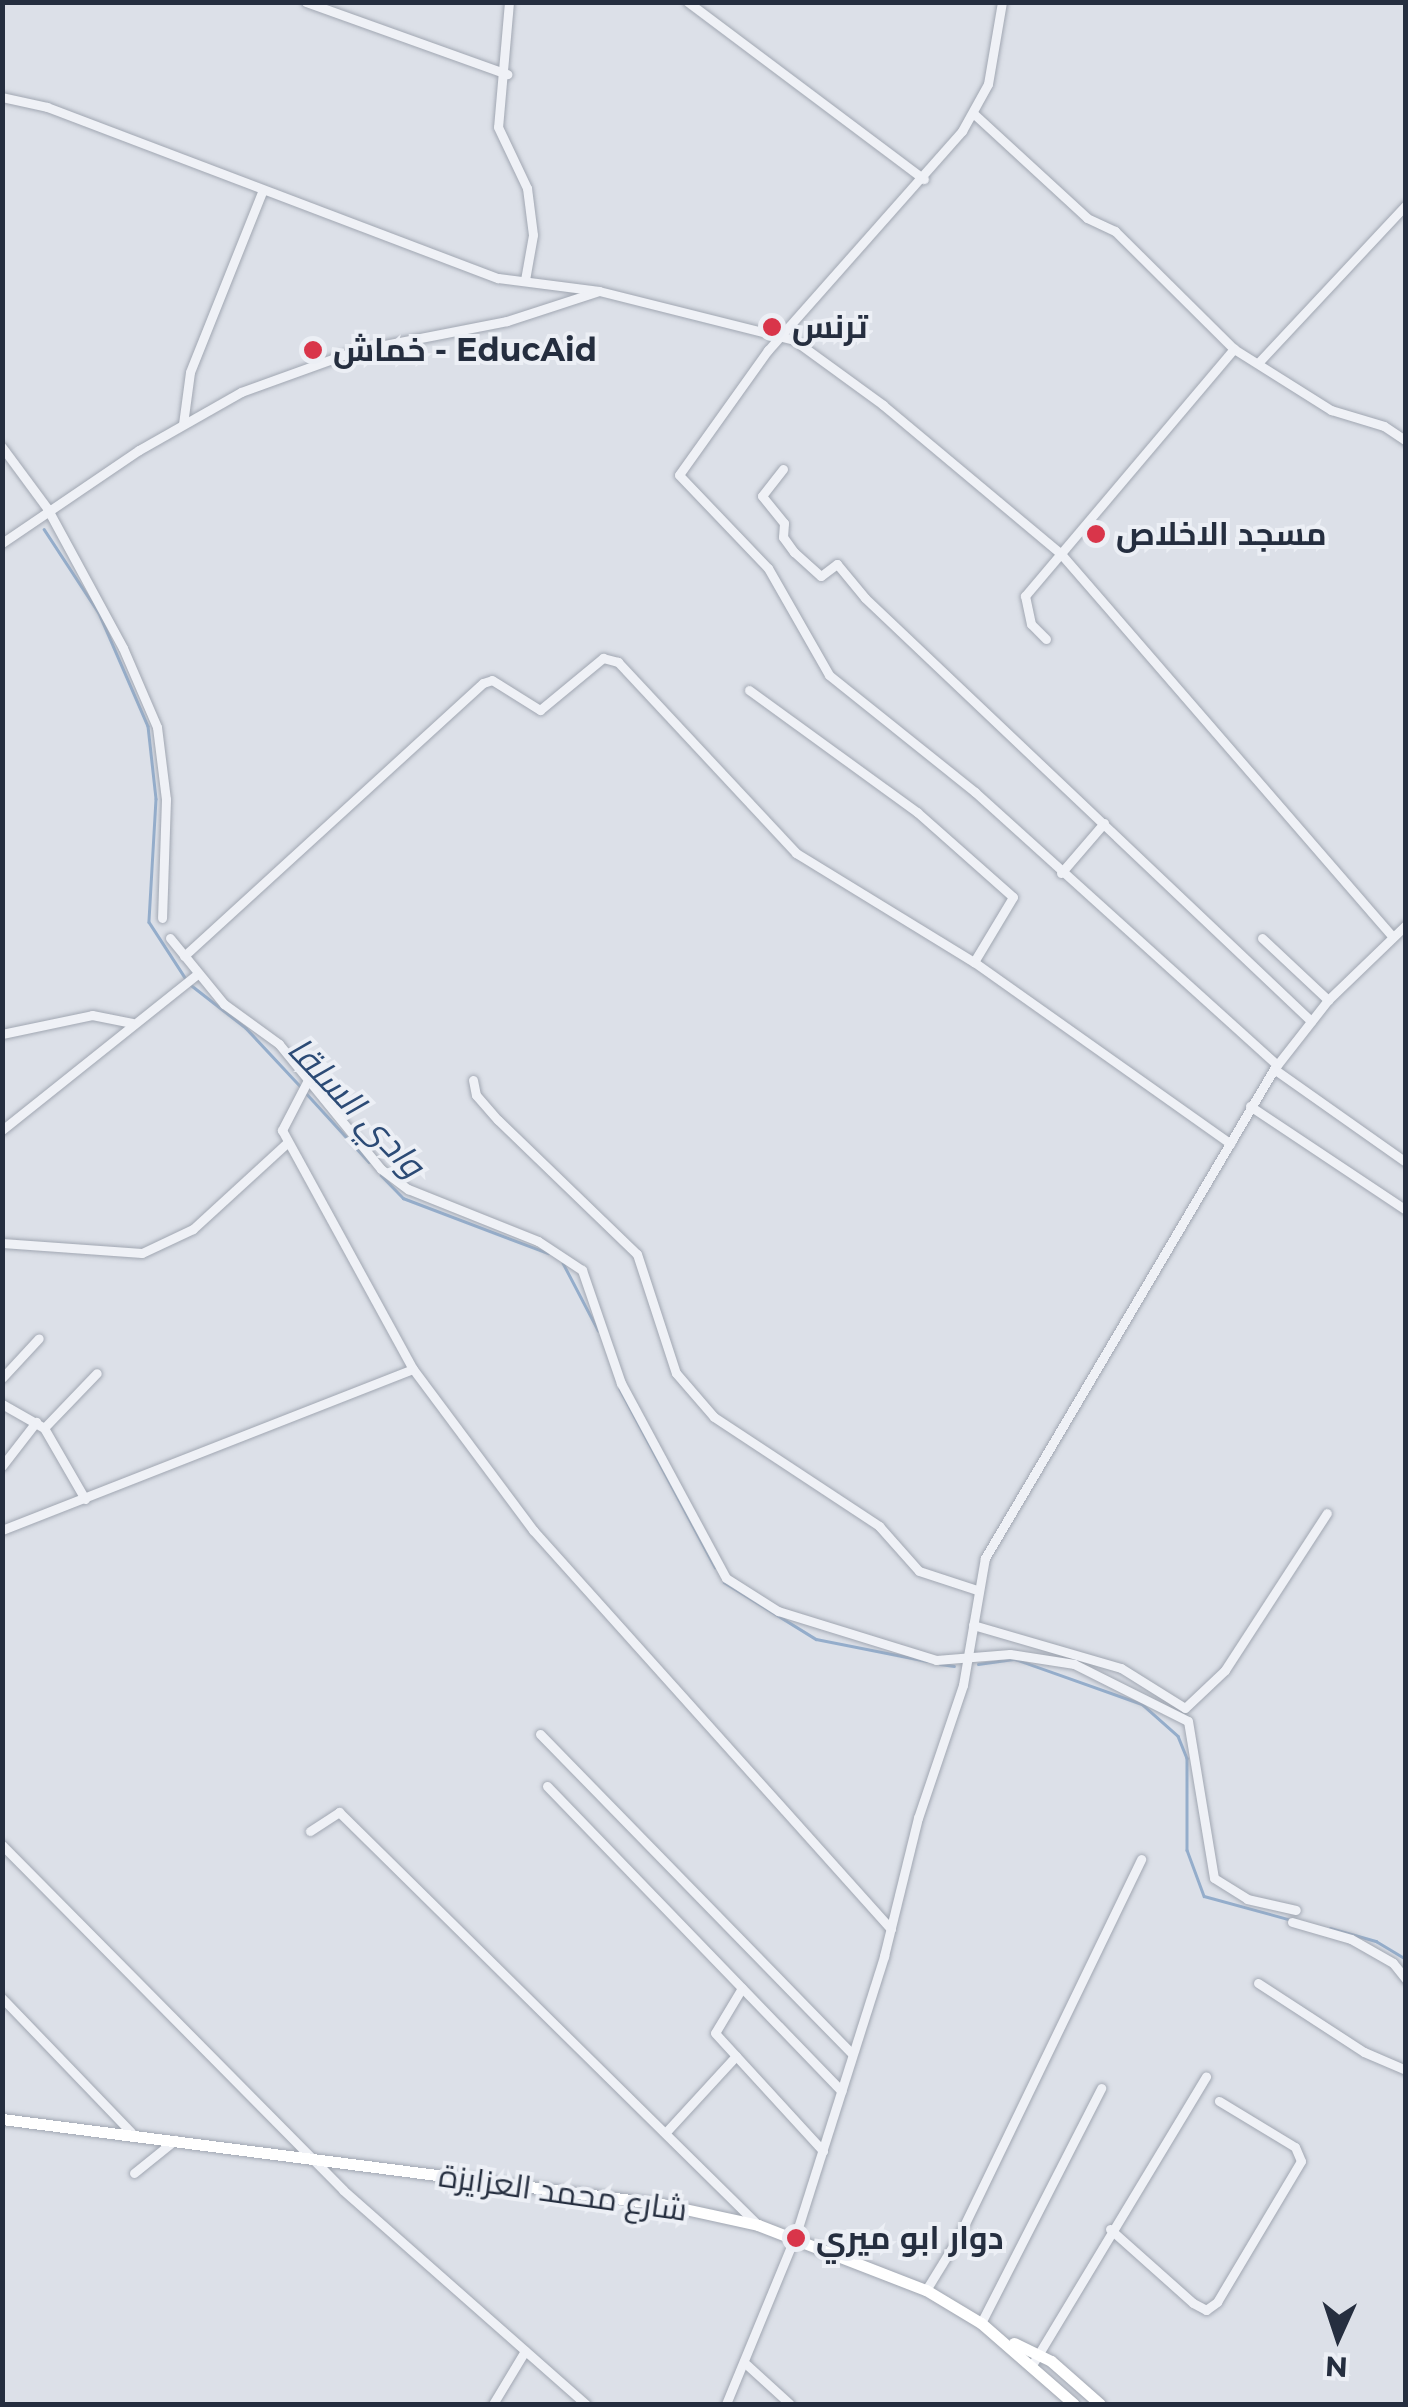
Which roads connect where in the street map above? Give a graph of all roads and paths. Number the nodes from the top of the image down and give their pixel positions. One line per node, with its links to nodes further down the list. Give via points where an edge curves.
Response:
1 (306, 2): 5 (street)
2 (509, 2): 5 (street)
3 (688, 2): 8 (street)
4 (1002, 2): 7 (street, via 988,84)
5 (507, 74): 11 (street, via 498,127 527,188 533,235)
6 (2, 97): 9 (street, via 47,107)
7 (973, 113): 8 (street); 14 (street, via 1088,218 1115,231)
8 (924, 179): 13 (street)
9 (262, 192): 11 (street, via 498,278); 16 (street, via 190,372)
10 (1406, 204): 15 (street)
11 (526, 280): 12 (street)
12 (599, 291): 13 (street); 16 (street, via 506,321 354,351 240,392)
13 (780, 337): 22 (street, via 794,340 883,405); 26 (street, via 699,444 682,480 768,568 829,675 976,792)
14 (1234, 349): 15 (street); 22 (street)
15 (1258, 363): 17 (street, via 1331,410 1384,426)
16 (183, 424): 20 (street)
17 (1406, 441)
18 (2, 447): 20 (street)
19 (783, 469): 25 (street, via 762,496 784,522 783,537 794,552 821,576 837,564 864,598)
20 (48, 508): 21 (street); 27 (street, via 157,727 166,798)
21 (2, 542)
22 (1061, 554): 23 (street, via 1025,596 1031,624); 29 (street)
23 (1046, 639)
24 (749, 690): 33 (street, via 917,812 1013,896)
25 (1104, 823): 26 (street); 36 (street)
26 (1061, 874): 39 (street, via 1174,966)
27 (162, 918)
28 (1406, 925): 29 (street)
29 (1392, 936): 35 (street)
30 (170, 938): 32 (street)
31 (1262, 938): 35 (street)
32 (184, 956): 33 (street, via 484,683 492,680 540,710 603,658 618,662 796,854); 34 (street)
33 (974, 962): 45 (street)
34 (196, 975): 37 (street); 40 (street)
35 (1328, 1000): 36 (street)
36 (1311, 1021): 39 (street)
37 (132, 1023): 38 (street, via 92,1016); 43 (street)
38 (2, 1034)
39 (1276, 1067): 42 (street); 46 (street)
40 (309, 1078): 44 (street, via 286,1112); 61 (street, via 381,1169 408,1189 538,1241 582,1270 622,1384 726,1578 778,1611 848,1636 936,1660)
41 (473, 1080): 59 (street, via 476,1095 498,1120 637,1254 676,1373 714,1417 878,1526 919,1570)
42 (1250, 1106): 45 (street); 47 (street)
43 (2, 1130)
44 (287, 1143): 48 (street, via 193,1230 142,1253); 50 (street)
45 (1230, 1143): 59 (street, via 1111,1351 1008,1510)
46 (1406, 1162)
47 (1406, 1210)
48 (2, 1243)
49 (38, 1338): 52 (street)
50 (412, 1369): 56 (street); 69 (street, via 533,1530)
51 (98, 1374): 54 (street)
52 (2, 1378)
53 (2, 1404): 54 (street)
54 (40, 1425): 55 (street); 56 (street)
55 (2, 1466)
56 (85, 1499): 58 (street)
57 (1328, 1513): 60 (street, via 1226,1670 1185,1708 1121,1668)
58 (2, 1530)
59 (978, 1590): 60 (street)
60 (973, 1625): 61 (street)
61 (968, 1660): 67 (street, via 1010,1654 1074,1664 1188,1720 1214,1878 1247,1899); 69 (street)
62 (540, 1734): 74 (street)
63 (547, 1786): 72 (street)
64 (310, 1831): 82 (street, via 339,1812)
65 (2, 1845): 86 (street)
66 (1141, 1859): 91 (street, via 958,2238)
67 (1296, 1910)
68 (1292, 1922): 70 (street, via 1351,1939 1393,1963)
69 (891, 1929): 74 (street)
70 (1406, 1980)
71 (1258, 1983): 76 (street, via 1364,2052)
72 (742, 1988): 75 (street, via 715,2033); 79 (street)
73 (2, 1998): 83 (street)
74 (852, 2054): 79 (street)
75 (736, 2056): 82 (street); 85 (street)
76 (1406, 2070)
77 (1206, 2076): 89 (street)
78 (1101, 2088): 92 (street)
79 (842, 2091): 85 (street)
80 (1219, 2101): 89 (street, via 1296,2147 1301,2161 1217,2302 1206,2310 1193,2303)
81 (2, 2118): 83 (main road, شارع محمد العزايزة)
82 (667, 2131): 88 (street)
83 (131, 2132): 84 (main road, شارع محمد العزايزة)
84 (175, 2140): 86 (main road, شارع محمد العزايزة); 87 (street)
85 (823, 2150): 90 (street)
86 (315, 2157): 88 (main road, شارع محمد العزايزة, via 662,2204); 93 (street)
87 (134, 2173)
88 (758, 2225): 90 (main road, شارع محمد العزايزة)
89 (1110, 2229): 94 (street)
90 (796, 2237): 91 (main road, شارع محمد العزايزة); 95 (street)
91 (926, 2290): 92 (main road, شارع محمد العزايزة)
92 (981, 2324): 94 (main road, شارع محمد العزايزة)
93 (525, 2351): 96 (street); 97 (street)
94 (1035, 2360): 100 (main road); 101 (main road)
95 (746, 2364): 98 (street); 99 (street)
96 (493, 2404)
97 (586, 2404)
98 (726, 2404)
99 (790, 2404)
100 (1074, 2404)
101 (1100, 2404)

